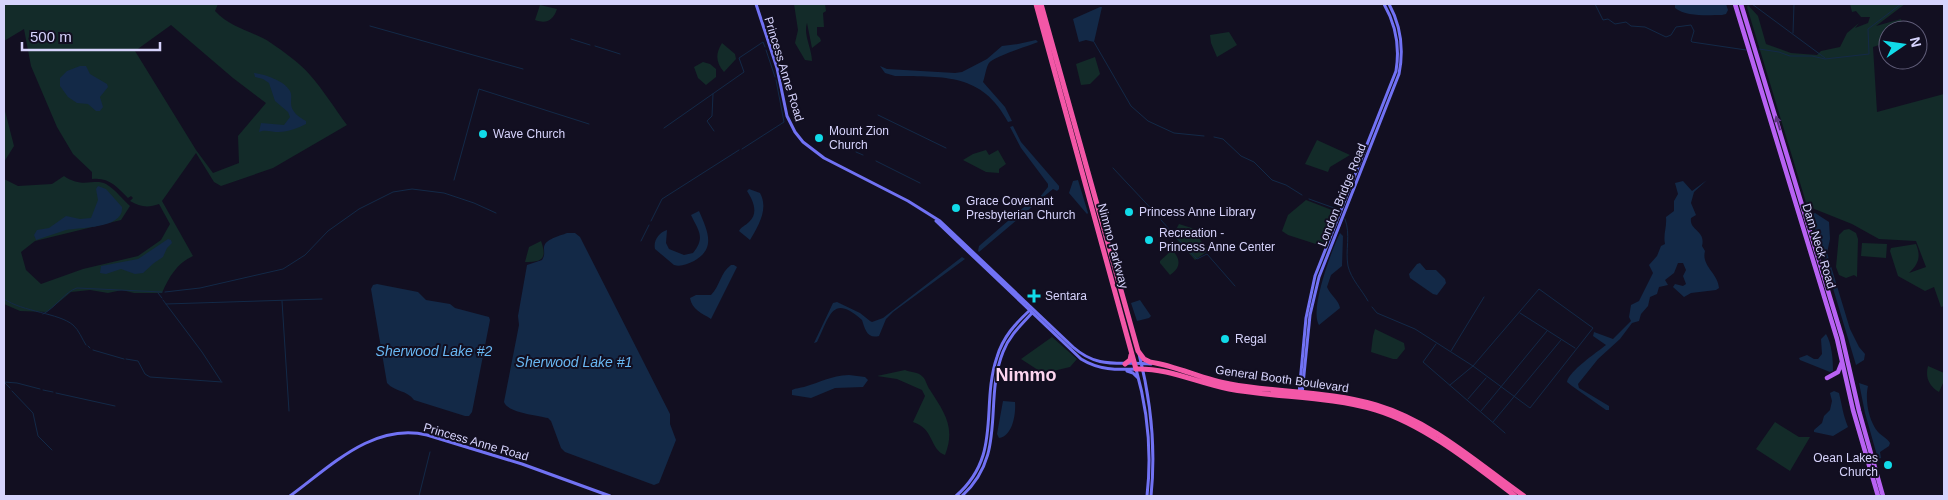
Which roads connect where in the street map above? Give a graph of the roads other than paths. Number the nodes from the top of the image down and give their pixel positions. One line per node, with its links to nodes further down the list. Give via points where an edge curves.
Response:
1 (756, 4): 8 (main road, Princess Anne Road, via 777,68 787,116 798,137 824,158 928,213)
2 (1036, 4): 9 (highway, Nimmo Parkway)
3 (1041, 4): 10 (highway, Nimmo Parkway)
4 (1384, 4): 20 (main road, London Bridge Road, via 1397,38 1396,71 1315,276 1306,318)
5 (1389, 4): 20 (main road, London Bridge Road, via 1401,41 1399,74 1319,277 1310,315)
6 (1735, 4): 11 (main road, Dam Neck Road)
7 (1741, 4): 30 (main road, Dam Neck Road, one-way to 7, via 1842,338)
8 (1032, 311): 12 (main road, General Booth Boulevard, via 1084,355 1105,364); 15 (main road, General Booth Boulevard, via 1081,359); 23 (main road, via 1011,330 999,351 994,367 983,456 974,477); 24 (main road, via 1013,334 1002,355 997,372 989,453 978,478)
9 (1126, 330): 12 (highway, via 1131,357); 13 (highway, Nimmo Parkway)
10 (1138, 351): 13 (main road, Nimmo Parkway); 14 (highway, via 1145,360)
11 (1842, 360): 16 (main road, via 1838,372); 29 (main road, Dam Neck Road, via 1854,416)
12 (1125, 364): 13 (main road, General Booth Boulevard)
13 (1139, 366): 14 (main road, General Booth Boulevard); 15 (main road, General Booth Boulevard); 17 (main road, Nimmo Parkway); 19 (highway, General Booth Boulevard); 26 (main road, Nimmo Parkway, via 1149,399 1153,434)
14 (1164, 366): 18 (highway, General Booth Boulevard)
15 (1107, 369): 17 (main road, via 1129,371)
16 (1827, 378)
17 (1139, 379): 25 (main road, Nimmo Parkway, via 1149,436)
18 (1222, 382): 19 (highway, via 1206,380); 20 (highway, General Booth Boulevard)
19 (1203, 383): 20 (highway, General Booth Boulevard, via 1246,392)
20 (1300, 394): 27 (highway, General Booth Boulevard, via 1364,407 1401,420 1455,452); 28 (highway, General Booth Boulevard, via 1328,394 1403,415 1463,450)
21 (290, 496): 22 (main road, Princess Anne Road, via 364,443 406,433 427,436 514,462)
22 (610, 496)
23 (956, 496)
24 (962, 496)
25 (1147, 496)
26 (1151, 496)
27 (1515, 496)
28 (1524, 496)
29 (1878, 496)
30 (1883, 496)

